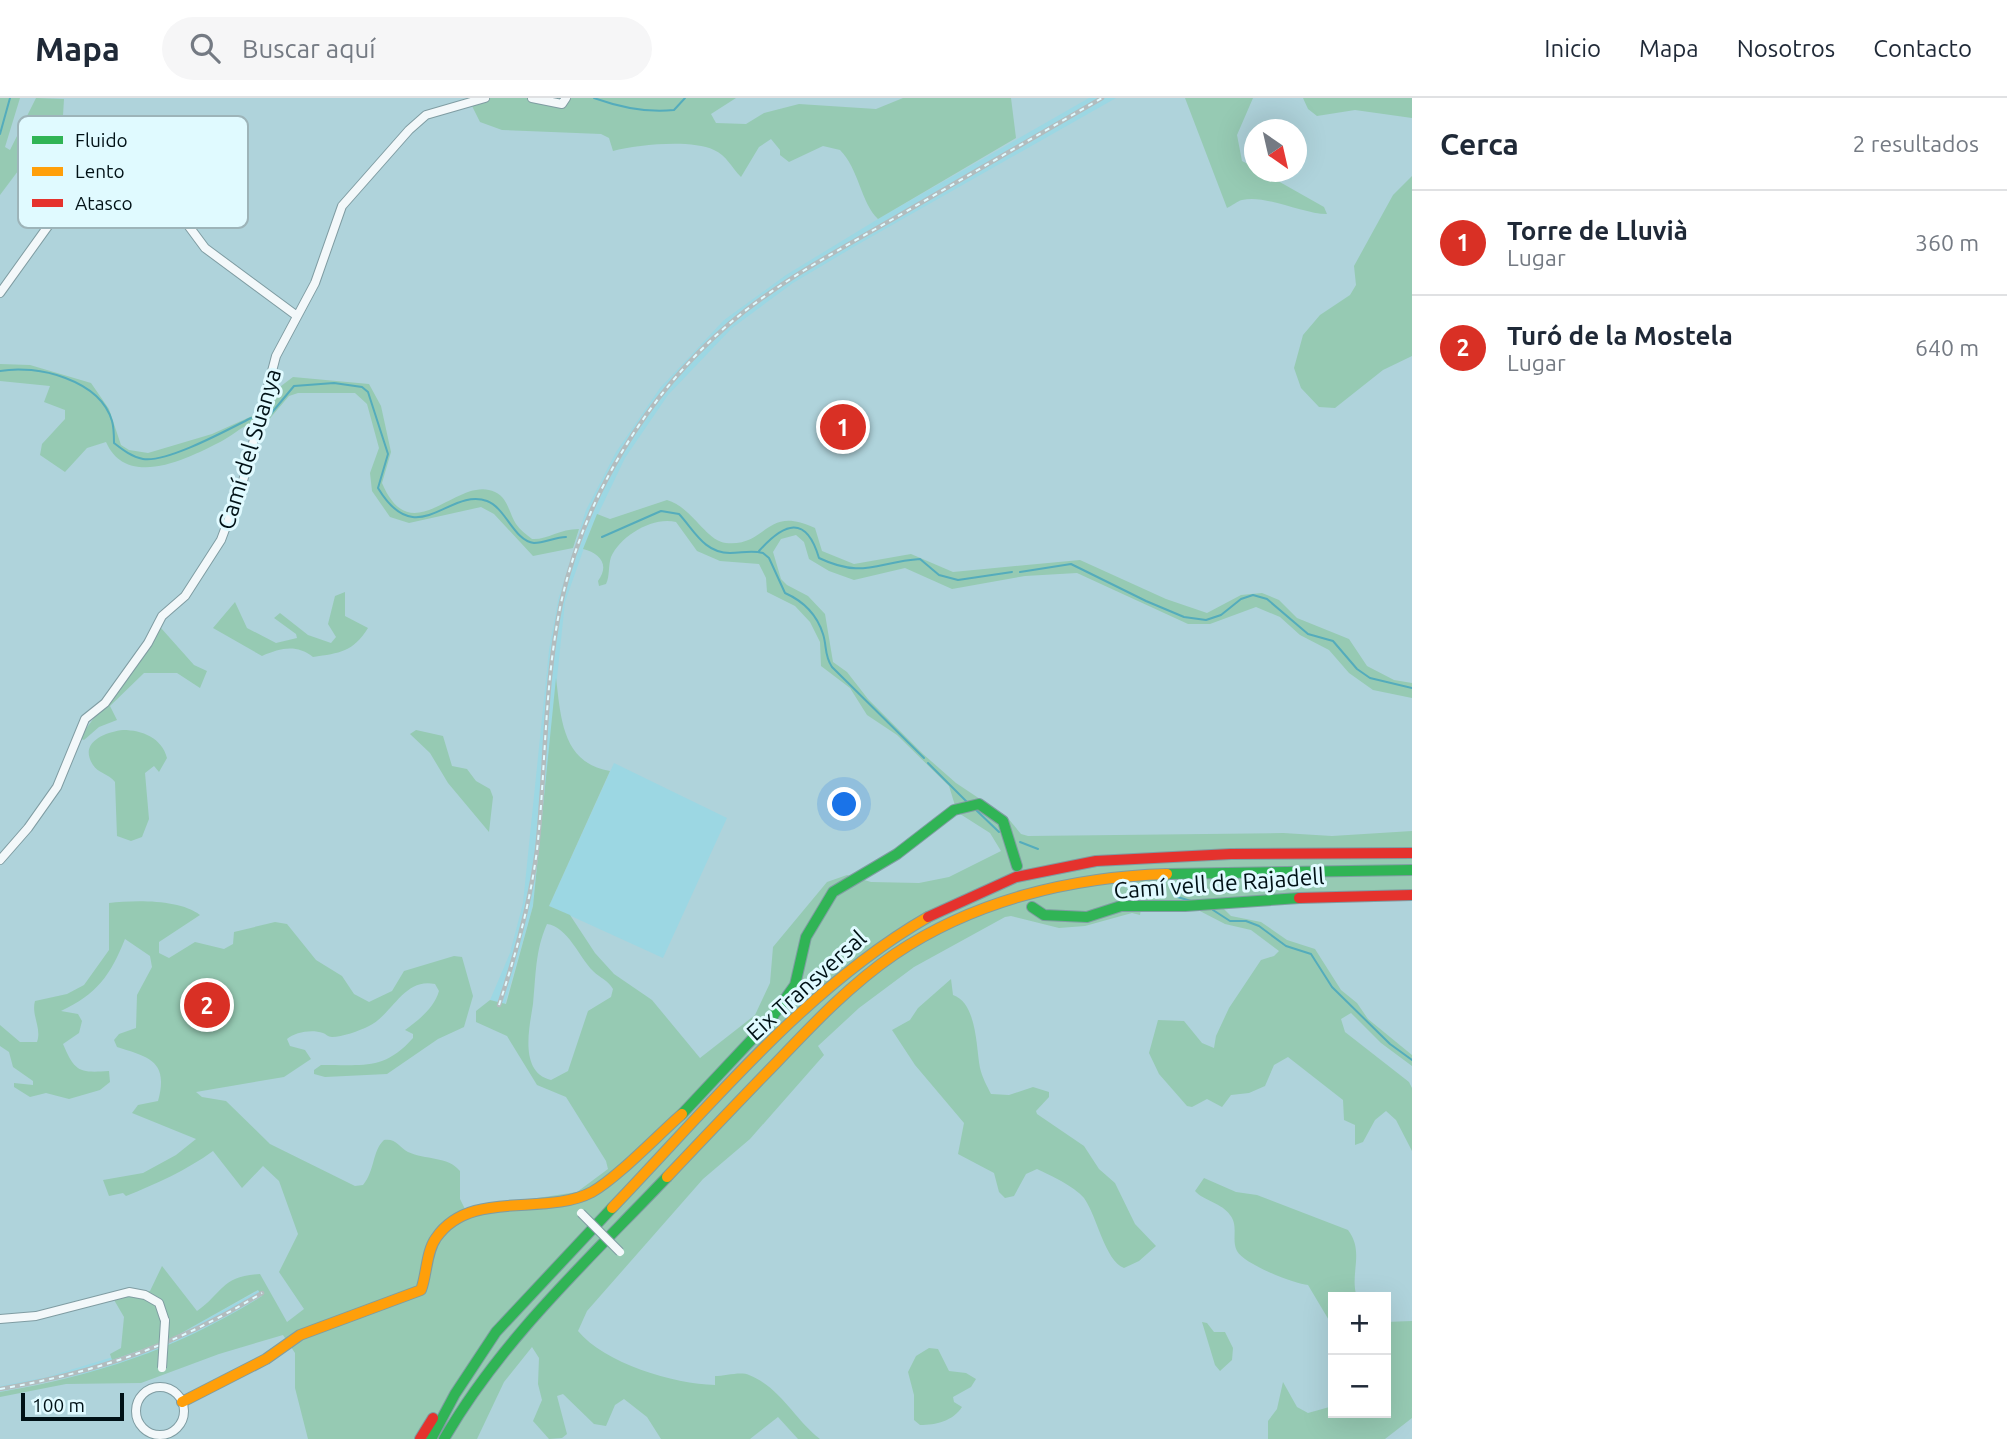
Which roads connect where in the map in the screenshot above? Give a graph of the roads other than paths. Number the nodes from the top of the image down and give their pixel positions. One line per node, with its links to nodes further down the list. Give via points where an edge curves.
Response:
1 (485, 98): 7 (street, Camí del Suanya, via 426,115 342,206 315,283)
2 (532, 98): 3 (street)
3 (565, 100)
4 (47, 228): 6 (street)
5 (190, 228): 7 (street, via 205,248)
6 (0, 293)
7 (297, 316): 9 (street, Camí del Suanya, via 276,356 243,481 221,540 185,596 162,616 105,703 85,719 57,787)
8 (1412, 853): 17 (main road, Eix Transversal, via 1101,860 1038,871 992,886 896,934 809,1004 548,1273)
9 (0, 860)
10 (1017, 866): 14 (main road, via 1005,822 988,807 975,803 954,810 897,854 836,889 808,930 795,985 771,1019 697,1101 594,1191)
11 (1412, 872): 24 (main road, Eix Transversal, via 1104,876 999,901 904,948 822,1015 544,1305 487,1369)
12 (1412, 895): 13 (main road, Camí vell de Rajadell, via 1121,906 1087,917 1044,915)
13 (1032, 907)
14 (574, 1202): 15 (street, bridge); 19 (main road, via 459,1216 435,1240 421,1290 300,1335 266,1359)
15 (622, 1255)
16 (0, 1319): 18 (street, bridge, via 36,1316 129,1293 145,1295 164,1310)
17 (477, 1358): 22 (main road, via 455,1382); 23 (main road, Eix Transversal)
18 (162, 1387): 19 (street, via 174,1391); 20 (street, via 143,1394 136,1406 137,1418)
19 (182, 1402): 20 (street, via 183,1416 176,1428 159,1435)
20 (147, 1431): 21 (street)
21 (139, 1439)
22 (420, 1439)
23 (431, 1439)
24 (444, 1439)

